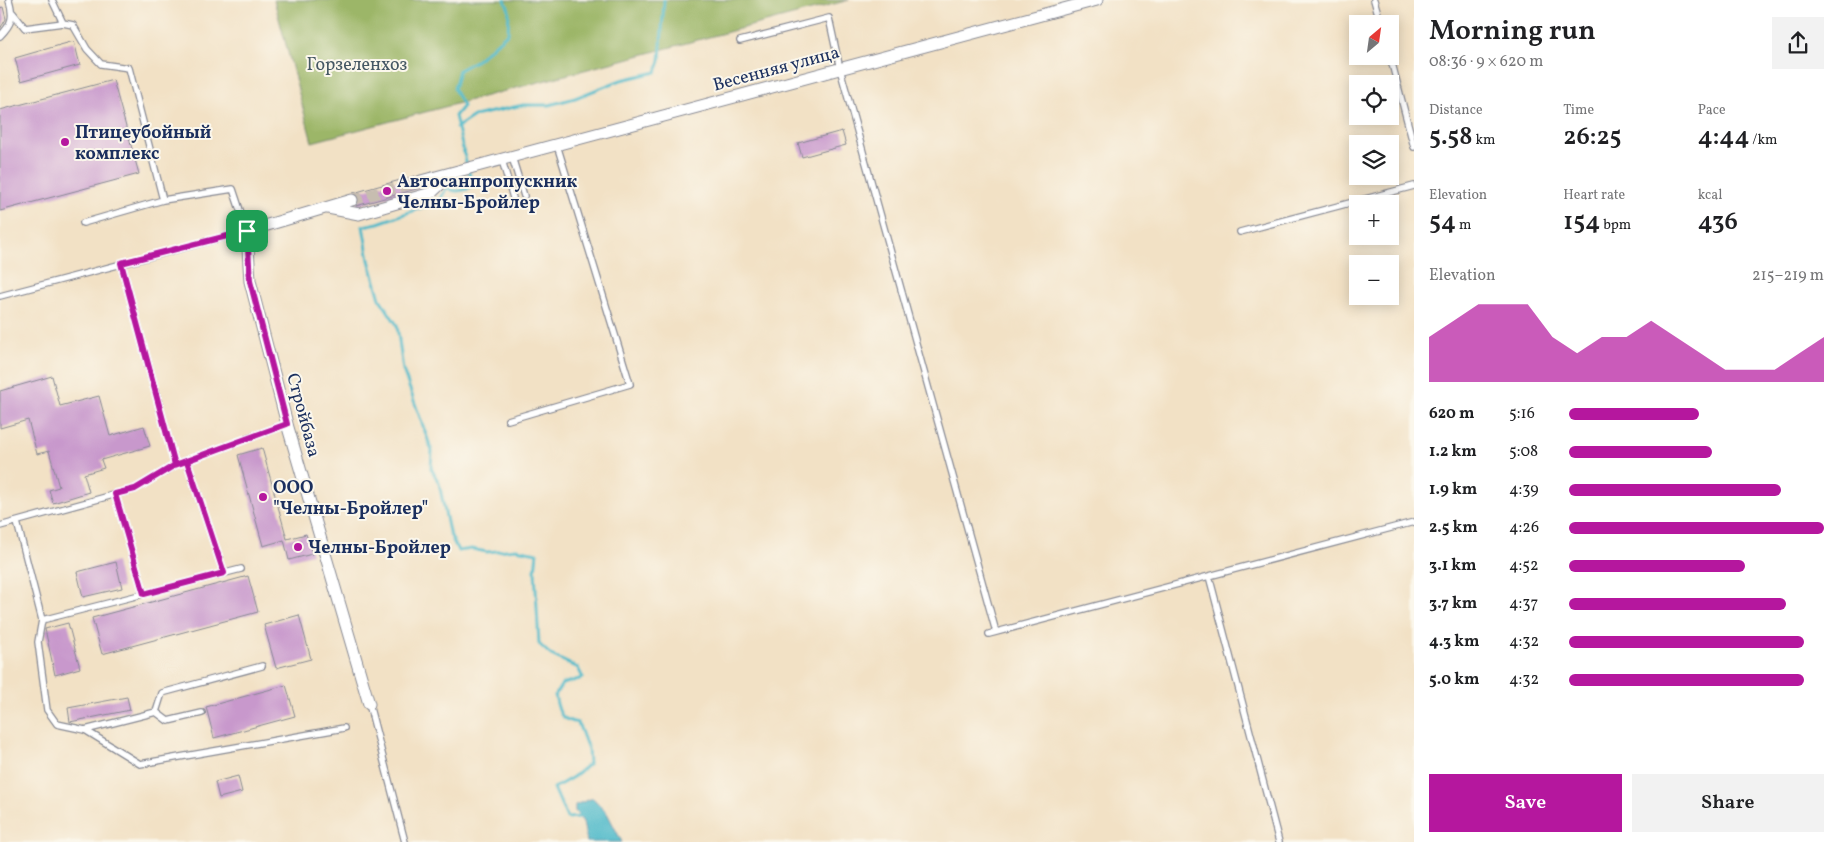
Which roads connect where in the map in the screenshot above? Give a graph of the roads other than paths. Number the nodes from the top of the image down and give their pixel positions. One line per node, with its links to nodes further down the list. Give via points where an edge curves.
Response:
1 (9, 0): 5 (lane)
2 (52, 0): 7 (lane)
3 (1097, 0): 11 (street, Весенняя улица)
4 (1374, 0): 6 (lane)
5 (13, 13): 7 (lane, via 25,28); 8 (lane, via 8,28)
6 (1378, 15)
7 (63, 23): 20 (lane, via 73,25 87,49 101,64 129,68)
8 (0, 36)
9 (740, 41): 11 (lane, via 829,18)
10 (1392, 65): 13 (lane)
11 (840, 68): 12 (street, Весенняя улица); 41 (lane)
12 (557, 145): 14 (street, Весенняя улица); 28 (lane, via 630,384)
13 (1414, 147)
14 (507, 158): 15 (street, Весенняя улица); 18 (lane); 19 (lane)
15 (458, 171): 16 (street, Весенняя улица); 22 (street, via 431,193 359,214)
16 (421, 182)
17 (1414, 186): 25 (lane)
18 (524, 196)
19 (513, 198)
20 (164, 200): 23 (lane); 24 (lane, via 233,189)
21 (349, 201): 22 (street)
22 (326, 208): 24 (street)
23 (83, 223)
24 (247, 231): 26 (lane); 29 (street, Стройбаза, via 250,281)
25 (1240, 232)
26 (121, 263): 27 (lane); 31 (lane)
27 (0, 296)
28 (508, 420)
29 (287, 424): 30 (lane); 44 (street, Стройбаза)
30 (187, 461): 31 (lane); 37 (lane)
31 (175, 465): 32 (lane, via 135,489)
32 (115, 494): 33 (lane); 39 (lane)
33 (17, 522): 35 (lane); 40 (lane)
34 (1414, 522): 38 (lane)
35 (0, 526)
36 (240, 569): 37 (lane)
37 (224, 573): 39 (lane)
38 (1210, 576): 41 (lane); 50 (lane)
39 (144, 594): 40 (lane)
40 (42, 620): 48 (lane, via 38,642 47,710 57,724)
41 (996, 632): 42 (lane)
42 (989, 634)
43 (262, 666): 45 (lane, via 162,693)
44 (369, 704): 49 (lane)
45 (156, 712): 46 (lane, via 168,721); 48 (lane)
46 (202, 713)
47 (344, 728): 48 (lane, via 140,764)
48 (85, 730)
49 (406, 842)
50 (1279, 842)

